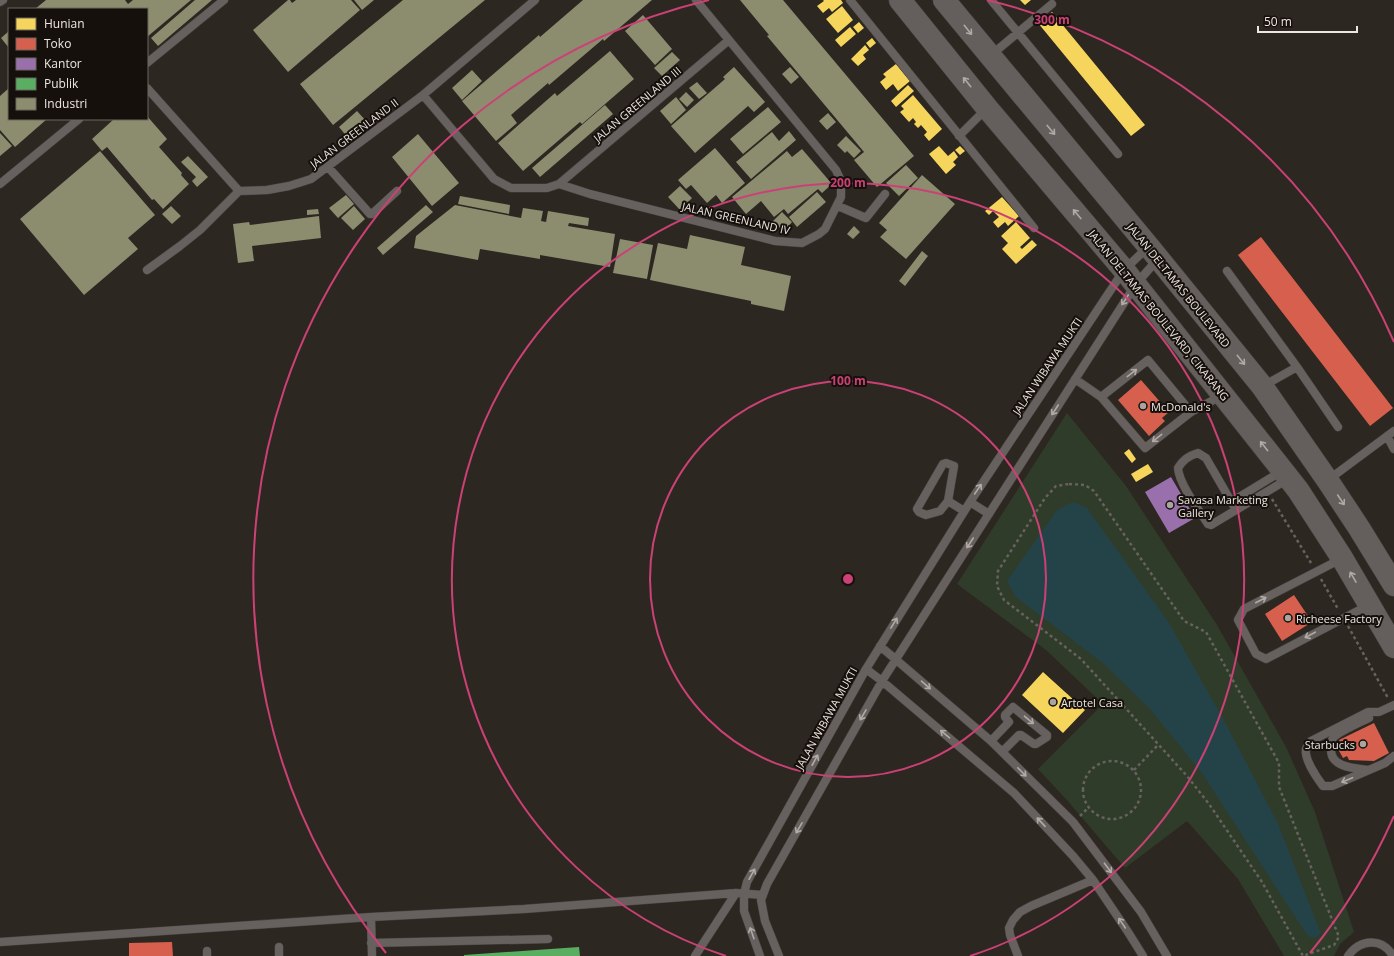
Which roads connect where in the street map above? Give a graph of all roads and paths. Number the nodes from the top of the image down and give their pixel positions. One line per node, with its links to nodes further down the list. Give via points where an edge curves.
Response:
1 (3, 0): 9 (lane)
2 (224, 0): 14 (lane)
3 (535, 0): 16 (lane, JALAN GREENLAND II)
4 (696, 0): 12 (lane, JALAN GREENLAND IV)
5 (850, 0): 19 (lane)
6 (900, 0): 17 (street, JALAN DELTAMAS BOULEVARD, CIKARANG, one-way to 6)
7 (944, 0): 13 (street, JALAN DELTAMAS BOULEVARD, one-way to 13)
8 (990, 0): 11 (lane)
9 (0, 2)
10 (1052, 4): 11 (lane)
11 (1019, 33): 13 (lane); 20 (lane)
12 (729, 40): 23 (lane, JALAN GREENLAND III); 27 (lane, JALAN GREENLAND IV, via 834,167 842,184)
13 (990, 56): 29 (street, JALAN DELTAMAS BOULEVARD, one-way to 29)
14 (148, 62)
15 (148, 89): 24 (lane)
16 (423, 95): 21 (lane, JALAN GREENLAND II); 23 (lane, JALAN GREENLAND IV, via 494,179 510,188 547,188)
17 (987, 108): 19 (lane); 32 (street, JALAN DELTAMAS BOULEVARD, CIKARANG, one-way to 17)
18 (78, 120): 22 (lane)
19 (959, 136): 28 (lane)
20 (1118, 154)
21 (328, 167): 24 (lane, JALAN GREENLAND II, via 311,179 288,186); 25 (lane, via 370,214)
22 (0, 184)
23 (559, 184): 27 (lane, JALAN GREENLAND IV, via 775,241 798,244 823,231)
24 (239, 191): 30 (lane, via 200,230)
25 (397, 191)
26 (884, 194): 27 (lane, via 866,218)
27 (838, 206)
28 (1034, 228)
29 (1153, 253): 32 (lane, JALAN WIBAWA MUKTI); 32 (lane, JALAN WIBAWA MUKTI); 35 (street, JALAN DELTAMAS BOULEVARD, one-way to 35)
30 (147, 270)
31 (1226, 271): 33 (lane)
32 (1130, 277): 34 (lane, JALAN WIBAWA MUKTI, one-way to 34); 36 (street, JALAN DELTAMAS BOULEVARD, CIKARANG); 47 (lane, JALAN WIBAWA MUKTI, one-way to 32)
33 (1297, 367): 35 (lane); 39 (lane)
34 (1075, 379): 37 (lane); 51 (lane, JALAN WIBAWA MUKTI, one-way to 51)
35 (1262, 386): 44 (street, JALAN DELTAMAS BOULEVARD)
36 (1224, 395): 38 (lane); 43 (street, JALAN DELTAMAS BOULEVARD, CIKARANG, one-way to 36)
37 (1101, 397): 38 (lane, one-way to 37, via 1145,448); 38 (lane, one-way to 38, via 1148,360)
38 (1191, 412)
39 (1338, 427)
40 (1394, 431): 41 (lane)
41 (1387, 436): 42 (lane); 44 (lane)
42 (1394, 449)
43 (1286, 474): 45 (lane); 48 (lane); 52 (street, JALAN DELTAMAS BOULEVARD, CIKARANG)
44 (1328, 481): 54 (street, JALAN DELTAMAS BOULEVARD, one-way to 54)
45 (1267, 492): 49 (lane); 53 (path)
46 (948, 501): 46 (lane, via 940,510 926,515 917,509 943,464 946,463 954,466); 50 (lane)
47 (970, 502): 50 (lane, JALAN WIBAWA MUKTI); 51 (lane)
48 (1231, 502): 49 (lane); 49 (lane, via 1206,458 1198,453 1184,460 1178,468 1178,475 1208,524 1215,524)
49 (1236, 510)
50 (964, 511): 57 (lane, JALAN WIBAWA MUKTI, one-way to 50)
51 (989, 514): 59 (lane, JALAN WIBAWA MUKTI, one-way to 59)
52 (1342, 558): 53 (lane); 55 (street, JALAN DELTAMAS BOULEVARD, CIKARANG, one-way to 52)
53 (1317, 572): 56 (path); 56 (lane, one-way to 53, via 1266,659 1256,654 1238,620 1244,609)
54 (1394, 585)
55 (1369, 605): 56 (lane); 58 (street, JALAN DELTAMAS BOULEVARD, CIKARANG)
56 (1343, 618): 62 (path)
57 (880, 646): 59 (lane); 60 (lane, JALAN WIBAWA MUKTI)
58 (1394, 647)
59 (896, 659): 61 (lane, JALAN WIBAWA MUKTI); 64 (lane, one-way to 64)
60 (866, 669): 61 (lane); 71 (lane, JALAN WIBAWA MUKTI, one-way to 60)
61 (882, 681): 70 (lane, one-way to 61, via 1014,793); 72 (lane, JALAN WIBAWA MUKTI, one-way to 72, via 766,884)
62 (1393, 706): 63 (lane)
63 (1379, 712): 69 (lane, via 1333,738 1331,745 1331,753 1336,762); 69 (lane, one-way to 63, via 1332,786 1322,786 1306,755 1306,748 1311,741 1368,712)
64 (991, 741): 66 (lane); 66 (lane, one-way to 66, via 1009,722 1005,715 1013,707 1047,735 1047,738 1036,744 1019,735)
65 (1158, 745): 65 (path, via 1081,659 1004,600 997,586 998,571 1045,498 1056,486 1085,485 1094,491 1184,621 1206,632 1279,763 1279,787 1339,937 1334,946 1303,956 1262,882 1209,804); 68 (path)
66 (1002, 752): 84 (lane, one-way to 84, via 1073,822 1141,912)
67 (1394, 756): 69 (lane)
68 (1134, 770): 68 (path, via 1140,780 1141,792 1138,804 1130,813 1109,820 1097,816 1088,808 1083,798 1082,787 1085,776 1092,767 1114,760 1125,763)
69 (1369, 770)
70 (1093, 880): 82 (lane, via 1020,912 1009,928); 83 (lane, one-way to 70)
71 (740, 894): 72 (lane); 73 (lane, via 524,909); 79 (lane); 80 (lane, JALAN WIBAWA MUKTI, one-way to 71)
72 (763, 895): 81 (lane, JALAN WIBAWA MUKTI, via 761,900 765,921)
73 (371, 916): 75 (lane); 76 (lane)
74 (548, 939): 76 (lane)
75 (4, 941): 77 (lane)
76 (371, 943): 78 (lane)
77 (0, 949)
78 (372, 956)
79 (694, 956)
80 (760, 956)
81 (779, 956)
82 (1018, 956)
83 (1143, 956)
84 (1167, 956)
85 (1348, 956): 86 (lane, via 1358,946 1372,942 1385,947)
86 (1393, 956)

